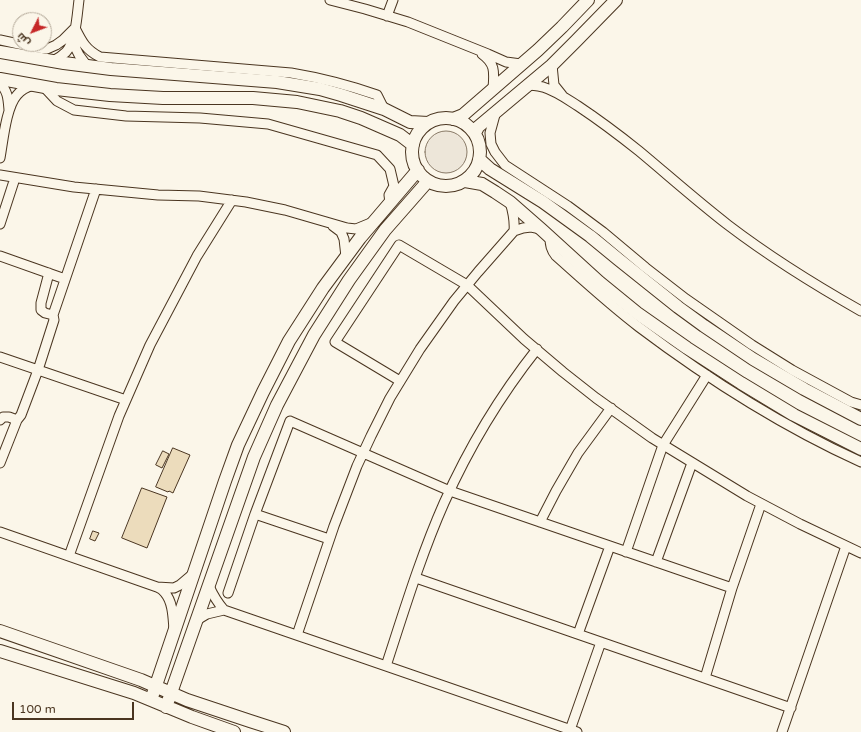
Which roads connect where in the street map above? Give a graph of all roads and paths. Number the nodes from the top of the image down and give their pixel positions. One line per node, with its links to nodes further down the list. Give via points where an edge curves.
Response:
1 (78, 0): 7 (street)
2 (330, 0): 6 (street)
3 (392, 0): 6 (street)
4 (588, 0): 13 (main road)
5 (616, 0): 14 (main road)
6 (387, 16): 9 (street)
7 (74, 30): 8 (street, via 56,45 47,48); 12 (street, via 69,48); 15 (street, via 76,49); 23 (street, via 87,49 100,57 291,73 320,78 378,95)
8 (0, 40)
9 (476, 49): 11 (street); 16 (street, via 486,56)
10 (0, 52): 12 (main road)
11 (497, 59): 13 (street); 16 (street)
12 (53, 61): 15 (main road)
13 (522, 64): 21 (main road)
14 (552, 64): 20 (main road); 22 (street, via 554,85)
15 (87, 66): 23 (main road, via 277,82 320,89)
16 (494, 70): 21 (street)
17 (0, 79): 19 (main road)
18 (0, 82): 24 (street, via 8,95)
19 (38, 85): 24 (street, via 16,96); 29 (main road, via 110,95 253,98 296,102 361,118 400,135); 40 (street, via 57,101 74,110 126,116 200,118 268,124 377,155 390,169 394,186 389,195)
20 (528, 85): 22 (street, via 542,87); 25 (main road)
21 (493, 89): 26 (main road, via 463,115)
22 (563, 96): 51 (street, via 618,134 728,225 787,267)
23 (384, 110): 27 (main road, via 410,122)
24 (9, 111): 30 (street)
25 (496, 111): 28 (main road, via 478,127); 59 (street, via 490,133 491,144 494,152 506,165 573,210 675,290 752,345 792,370)
26 (453, 119): 27 (main road, via 440,118); 28 (main road, via 465,124)
27 (428, 123): 29 (main road, via 418,133)
28 (475, 134): 31 (main road, via 480,146)
29 (413, 145): 32 (main road, via 413,158)
30 (0, 158)
31 (479, 159): 35 (main road, via 474,171); 61 (main road, via 490,170 543,202 590,236 704,326 753,359)
32 (418, 170): 36 (main road); 40 (main road)
33 (0, 175): 34 (street)
34 (15, 178): 37 (street); 43 (street)
35 (465, 180): 36 (main road, via 446,186); 39 (main road, via 482,184)
36 (428, 181): 85 (main road, via 385,230 314,335 277,405 254,457)
37 (96, 189): 38 (street); 49 (street)
38 (232, 200): 41 (street); 58 (street, via 168,309)
39 (510, 202): 44 (street); 45 (main road)
40 (390, 203): 42 (main road)
41 (329, 222): 42 (street, via 356,229); 47 (street, via 341,232)
42 (374, 222): 47 (main road)
43 (0, 224)
44 (514, 231): 45 (street, via 531,227); 50 (street)
45 (546, 233): 56 (street, via 556,256 585,282 638,326); 65 (main road, via 637,313 687,348 794,415)
46 (0, 256): 48 (street)
47 (346, 257): 82 (main road, via 290,341 250,418 238,445)
48 (49, 273): 49 (street); 52 (street, via 41,310)
49 (65, 279): 52 (street)
50 (467, 285): 53 (street); 57 (street); 57 (street, via 399,245 335,342)
51 (861, 311)
52 (54, 315): 55 (street)
53 (537, 349): 60 (street); 70 (street, via 499,401 473,444)
54 (0, 357): 55 (street)
55 (38, 370): 58 (street); 63 (street, via 21,416)
56 (707, 375): 64 (street); 68 (street, via 800,431)
57 (400, 381): 66 (street)
58 (126, 400): 80 (street)
59 (861, 405)
60 (611, 408): 64 (street); 73 (street, via 578,453)
61 (861, 419)
62 (0, 420): 63 (street, via 9,417)
63 (17, 420): 67 (street)
64 (663, 445): 69 (street); 78 (street)
65 (861, 449)
66 (363, 453): 70 (street); 72 (street, via 290,421); 75 (street)
67 (1, 459)
68 (861, 462)
69 (692, 463): 71 (street); 81 (street)
70 (450, 491): 73 (street); 83 (street)
71 (761, 504): 77 (street); 86 (street)
72 (255, 514): 75 (street); 87 (street)
73 (540, 522): 76 (street)
74 (0, 532): 80 (street)
75 (330, 539): 93 (street)
76 (610, 546): 78 (street); 92 (street)
77 (846, 546): 79 (street); 102 (street)
78 (626, 552): 81 (street)
79 (861, 552)
80 (70, 556): 84 (street)
81 (656, 562): 86 (street)
82 (193, 574): 84 (street, via 174,588); 91 (main road)
83 (416, 578): 92 (street); 96 (street)
84 (157, 586): 91 (street, via 169,598)
85 (209, 586): 88 (street, via 212,595); 89 (main road)
86 (732, 588): 97 (street)
87 (228, 593)
88 (224, 610): 89 (street, via 207,614); 93 (street)
89 (197, 620): 99 (main road)
90 (0, 631): 98 (main road)
91 (175, 631): 98 (main road)
92 (578, 634): 94 (street)
93 (297, 635): 96 (street)
94 (601, 642): 97 (street); 103 (street)
95 (0, 651): 100 (main road)
96 (386, 666): 103 (street)
97 (705, 678): 102 (street)
98 (156, 686): 99 (main road); 100 (main road)
99 (171, 693): 101 (main road); 105 (main road)
100 (151, 700): 101 (main road)
101 (166, 707): 104 (main road)
102 (791, 708): 106 (street)
103 (574, 731)
104 (234, 732)
105 (284, 732)
106 (782, 732)

